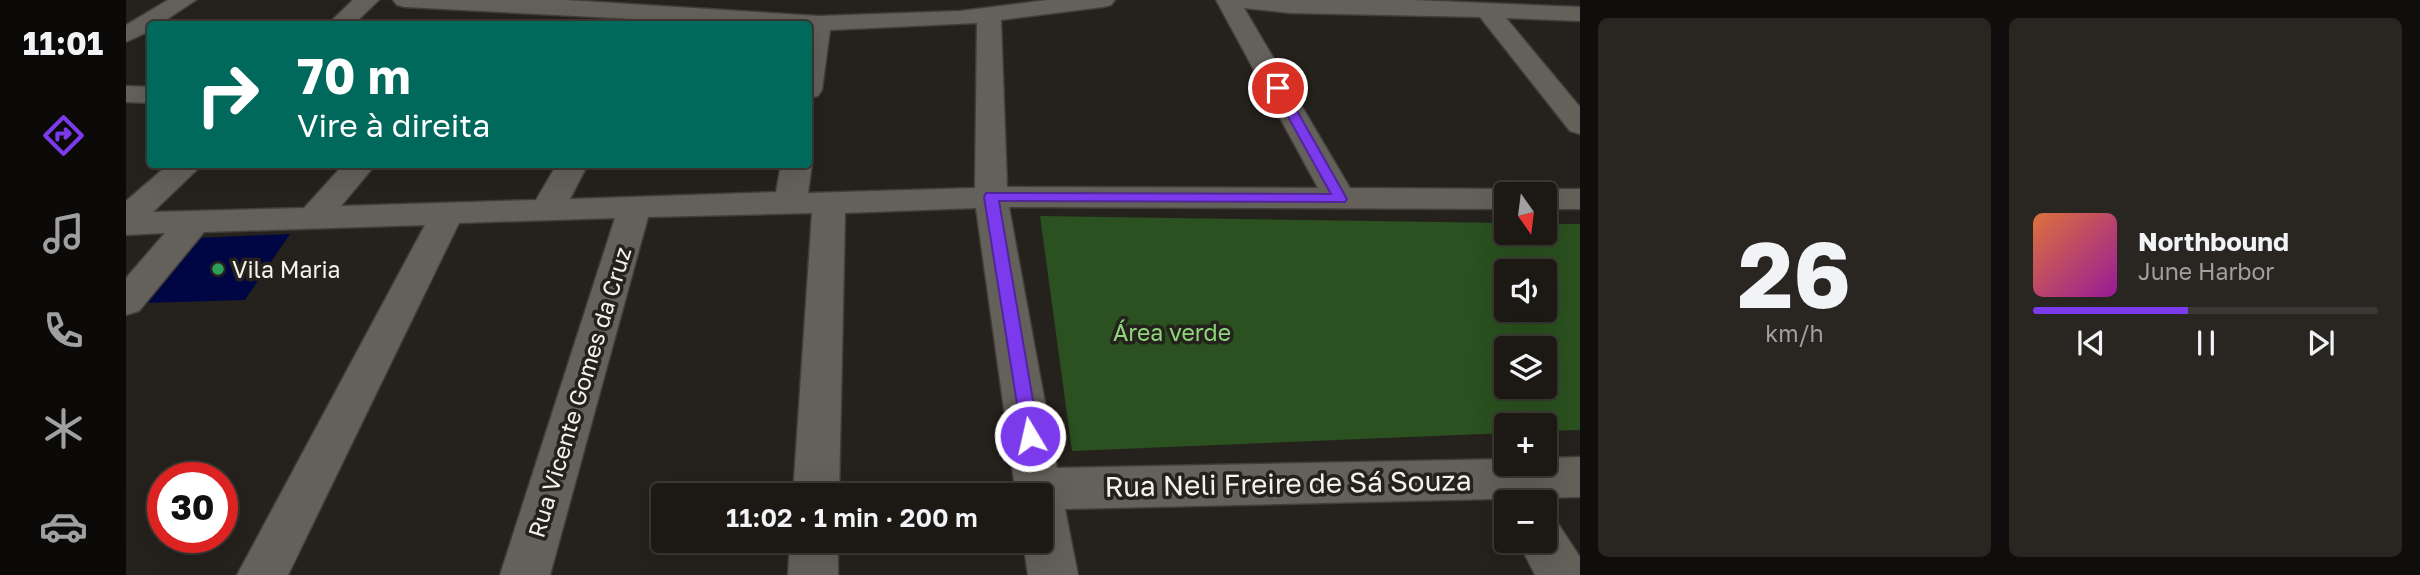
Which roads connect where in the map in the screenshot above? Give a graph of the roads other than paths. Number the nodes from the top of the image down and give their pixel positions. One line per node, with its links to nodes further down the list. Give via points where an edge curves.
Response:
1 (184, 0): 16 (street)
2 (367, 0): 17 (street)
3 (405, 0): 4 (street)
4 (427, 0): 8 (street)
5 (1102, 0): 14 (street)
6 (1231, 0): 7 (street, via 1290,6); 33 (street)
7 (1385, 3): 13 (street)
8 (503, 4): 9 (street); 18 (street)
9 (584, 4): 15 (street)
10 (744, 9): 15 (street); 19 (street)
11 (1567, 9): 13 (street)
12 (924, 10): 14 (street); 22 (street, via 891,19)
13 (1487, 10): 27 (street)
14 (989, 16): 32 (street)
15 (657, 19)
16 (148, 21)
17 (343, 21)
18 (488, 21)
19 (808, 21)
20 (147, 22): 23 (street)
21 (812, 22): 22 (street)
22 (819, 23): 24 (street)
23 (126, 34)
24 (812, 66)
25 (126, 94): 26 (street)
26 (147, 95)
27 (1580, 125)
28 (184, 168): 43 (street)
29 (357, 168): 42 (street)
30 (571, 168): 40 (street)
31 (796, 168): 37 (street)
32 (991, 197): 33 (street); 38 (street); 48 (street)
33 (1340, 199): 34 (street)
34 (1494, 199)
35 (1558, 199): 36 (street)
36 (1580, 199)
37 (790, 202): 38 (street); 39 (street)
38 (829, 204): 47 (street)
39 (634, 209): 40 (street); 56 (street, Rua Vicente Gomes da Cruz)
40 (546, 212): 41 (street)
41 (447, 214): 42 (street); 55 (street)
42 (312, 219): 44 (street)
43 (126, 222): 44 (street)
44 (194, 222): 45 (street)
45 (126, 302)
46 (1580, 477): 50 (street, Rua Neli Freire de Sá Souza)
47 (817, 483)
48 (1038, 483)
49 (1494, 490): 51 (street, Rua Neli Freire de Sá Souza)
50 (1511, 490)
51 (1053, 497)
52 (814, 553): 57 (street)
53 (1049, 553): 58 (street)
54 (1549, 553): 59 (street)
55 (262, 575)
56 (525, 575)
57 (813, 575)
58 (1053, 575)
59 (1563, 575)

